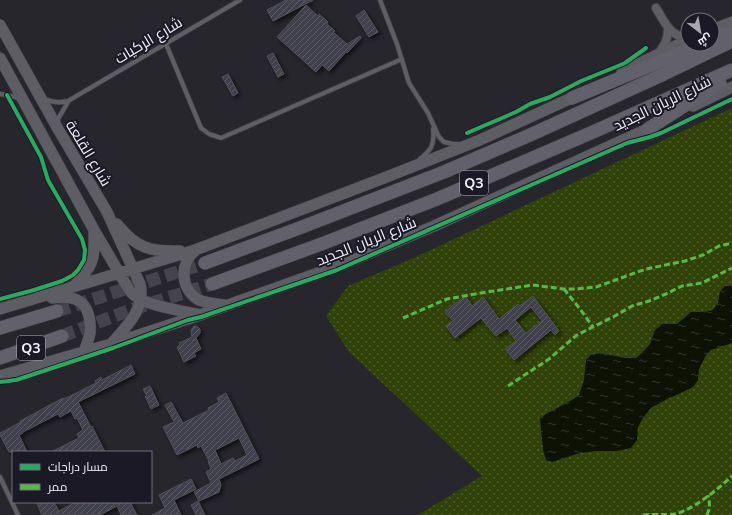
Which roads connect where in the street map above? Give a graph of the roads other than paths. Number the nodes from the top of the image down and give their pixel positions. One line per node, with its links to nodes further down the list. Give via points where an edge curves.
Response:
1 (240, 0): 13 (lane, شارع الركيات)
2 (380, 0): 17 (lane)
3 (656, 8): 7 (street)
4 (732, 22): 6 (main road)
5 (0, 25): 22 (main road, شارع القلعة)
6 (720, 27)
7 (668, 28): 9 (street); 15 (street, via 666,43)
8 (732, 34): 10 (highway)
9 (680, 36)
10 (720, 36)
11 (732, 41): 34 (highway, شارع الريان الجديد / Q3, via 444,172)
12 (680, 43): 15 (main road)
13 (166, 44): 17 (lane, via 202,128 209,134 221,138); 25 (lane, شارع الركيات)
14 (683, 52): 23 (highway)
15 (659, 53): 23 (main road)
16 (0, 58): 24 (main road, شارع القلعة)
17 (402, 59): 26 (lane, via 409,83 428,113)
18 (732, 70): 37 (highway, شارع الريان الجديد / Q3, via 437,199)
19 (732, 75): 28 (highway)
20 (732, 87): 28 (main road, شارع الريان الجديد)
21 (0, 94): 24 (lane)
22 (38, 95): 25 (lane, via 50,102); 27 (main road, شارع القلعة)
23 (572, 98): 29 (main road)
24 (23, 99): 32 (main road, شارع القلعة)
25 (68, 102): 27 (lane, شارع الركيات, via 58,119)
26 (433, 127): 29 (lane, via 438,138 444,142); 30 (lane, via 435,139 431,148)
27 (58, 129): 31 (main road, شارع القلعة)
28 (648, 129): 41 (main road, شارع الريان الجديد, via 375,251)
29 (470, 144): 30 (main road)
30 (409, 168): 33 (main road)
31 (107, 212): 33 (main road, via 136,243 152,250); 35 (main road, شارع القلعة)
32 (94, 230): 36 (main road, شارع القلعة); 38 (main road, via 94,260)
33 (197, 249): 35 (main road); 41 (main road, via 187,260 184,269 187,287 192,295 200,300)
34 (205, 263)
35 (133, 269): 36 (main road); 40 (main road, شارع القلعة, via 140,284)
36 (119, 273): 38 (main road); 40 (main road, شارع القلعة, via 128,288)
37 (212, 284)
38 (73, 287): 39 (main road)
39 (36, 298): 42 (main road); 48 (main road, via 67,297 84,303 90,326)
40 (141, 300): 44 (main road, شارع القلعة); 47 (main road, via 126,327)
41 (224, 306): 44 (main road, شارع الريان الجديد)
42 (0, 308)
43 (56, 311): 45 (highway, Q3)
44 (200, 315): 47 (main road, شارع الريان الجديد)
45 (0, 328)
46 (62, 336): 49 (highway, Q3)
47 (111, 344): 48 (main road, شارع الريان الجديد)
48 (84, 352): 50 (main road, شارع الريان الجديد)
49 (0, 358)
50 (0, 376)
51 (0, 477): 52 (lane)
52 (12, 502)
53 (12, 503): 54 (lane)
54 (18, 515)

